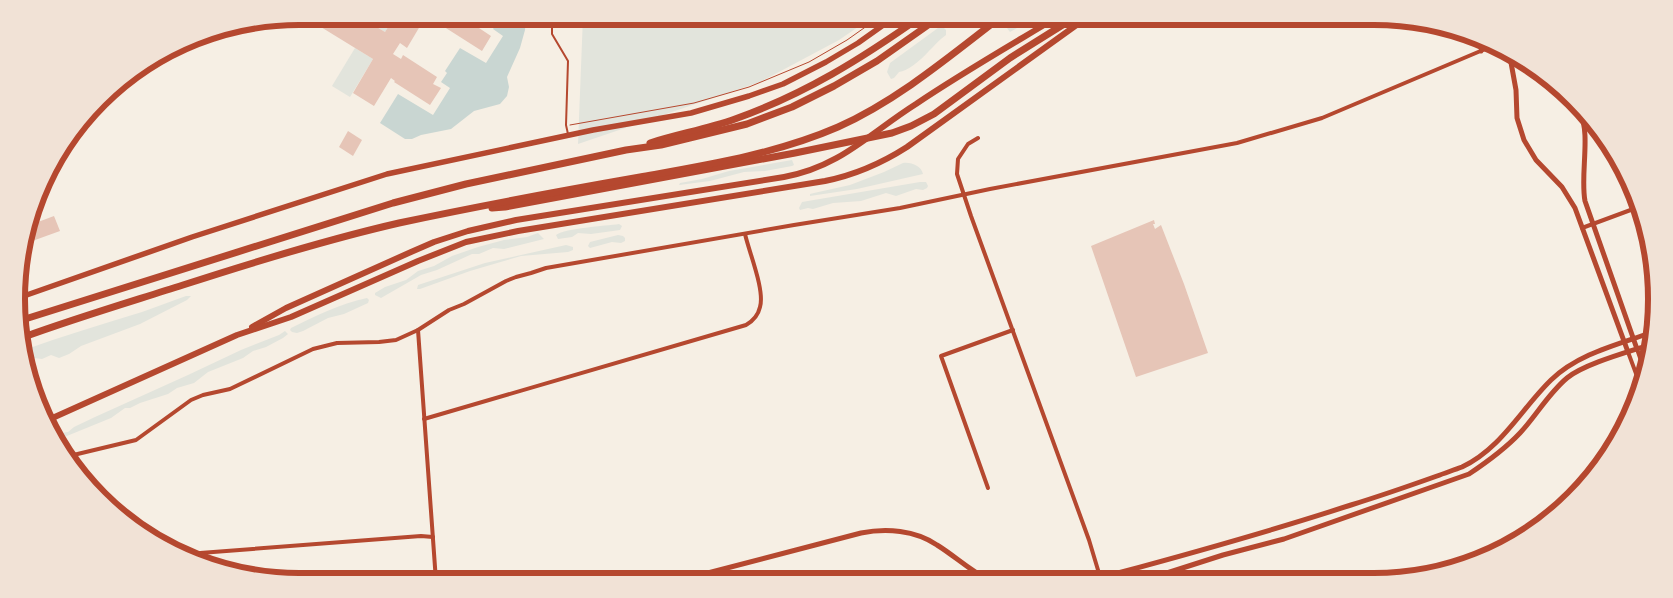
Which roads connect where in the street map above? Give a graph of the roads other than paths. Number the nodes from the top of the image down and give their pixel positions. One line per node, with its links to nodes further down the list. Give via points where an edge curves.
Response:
1 (552, 25): 14 (lane, via 552,34 568,61)
2 (883, 25): 14 (main road, via 832,60 761,92 697,111)
3 (909, 25): 16 (highway, via 856,61 796,94 721,124)
4 (928, 25): 16 (highway, via 867,68 792,107 747,124)
5 (990, 25): 19 (highway, via 888,100 812,137 712,163)
6 (1043, 25): 28 (main road, via 915,104 839,158 815,169 784,177 504,222 468,231 423,247 286,308)
7 (1063, 25): 19 (highway, via 926,118 882,136 505,207)
8 (1076, 25): 28 (main road, via 907,147 862,170 825,181 479,239 431,255 291,317)
9 (1482, 48): 11 (street)
10 (1486, 49): 11 (street)
11 (1481, 51): 17 (street, via 1340,110 1257,138)
12 (1511, 62): 21 (street, via 1517,118 1524,140 1536,160 1569,197)
13 (1584, 123): 20 (street, via 1582,188)
14 (568, 135): 23 (main road, via 387,174)
15 (978, 138): 17 (street, via 968,144 958,159 957,174)
16 (626, 150): 24 (highway, via 393,203)
17 (965, 194): 22 (street); 26 (street)
18 (1632, 209): 20 (street)
19 (469, 210): 29 (highway, via 303,247)
20 (1593, 224): 21 (street); 30 (street)
21 (1582, 228): 31 (street)
22 (745, 234): 25 (street, via 516,276 449,310); 38 (street, via 762,297 758,313 746,325)
23 (25, 296)
24 (26, 319)
25 (418, 330): 38 (street); 39 (street, via 396,340 337,343 313,349 230,389 191,400 136,440)
26 (1013, 330): 40 (street, via 941,356); 46 (street)
27 (1646, 334): 30 (street)
28 (238, 335): 37 (main road)
29 (27, 336)
30 (1633, 338): 31 (street); 33 (street)
31 (1624, 342): 34 (street); 47 (street, via 1568,367 1546,385 1502,436 1463,466 1311,518)
32 (1644, 347): 33 (street)
33 (1637, 349): 34 (street); 35 (street)
34 (1628, 352): 36 (street); 48 (street, via 1569,376 1520,434 1469,474 1284,539)
35 (1641, 361)
36 (1637, 376)
37 (52, 418)
38 (424, 419): 41 (street)
39 (74, 455)
40 (988, 488)
41 (433, 537): 42 (street); 43 (street)
42 (197, 553)
43 (435, 573)
44 (708, 573): 45 (street, via 879,530 907,532 926,539)
45 (976, 573)
46 (1099, 573)
47 (1118, 573)
48 (1168, 573)

